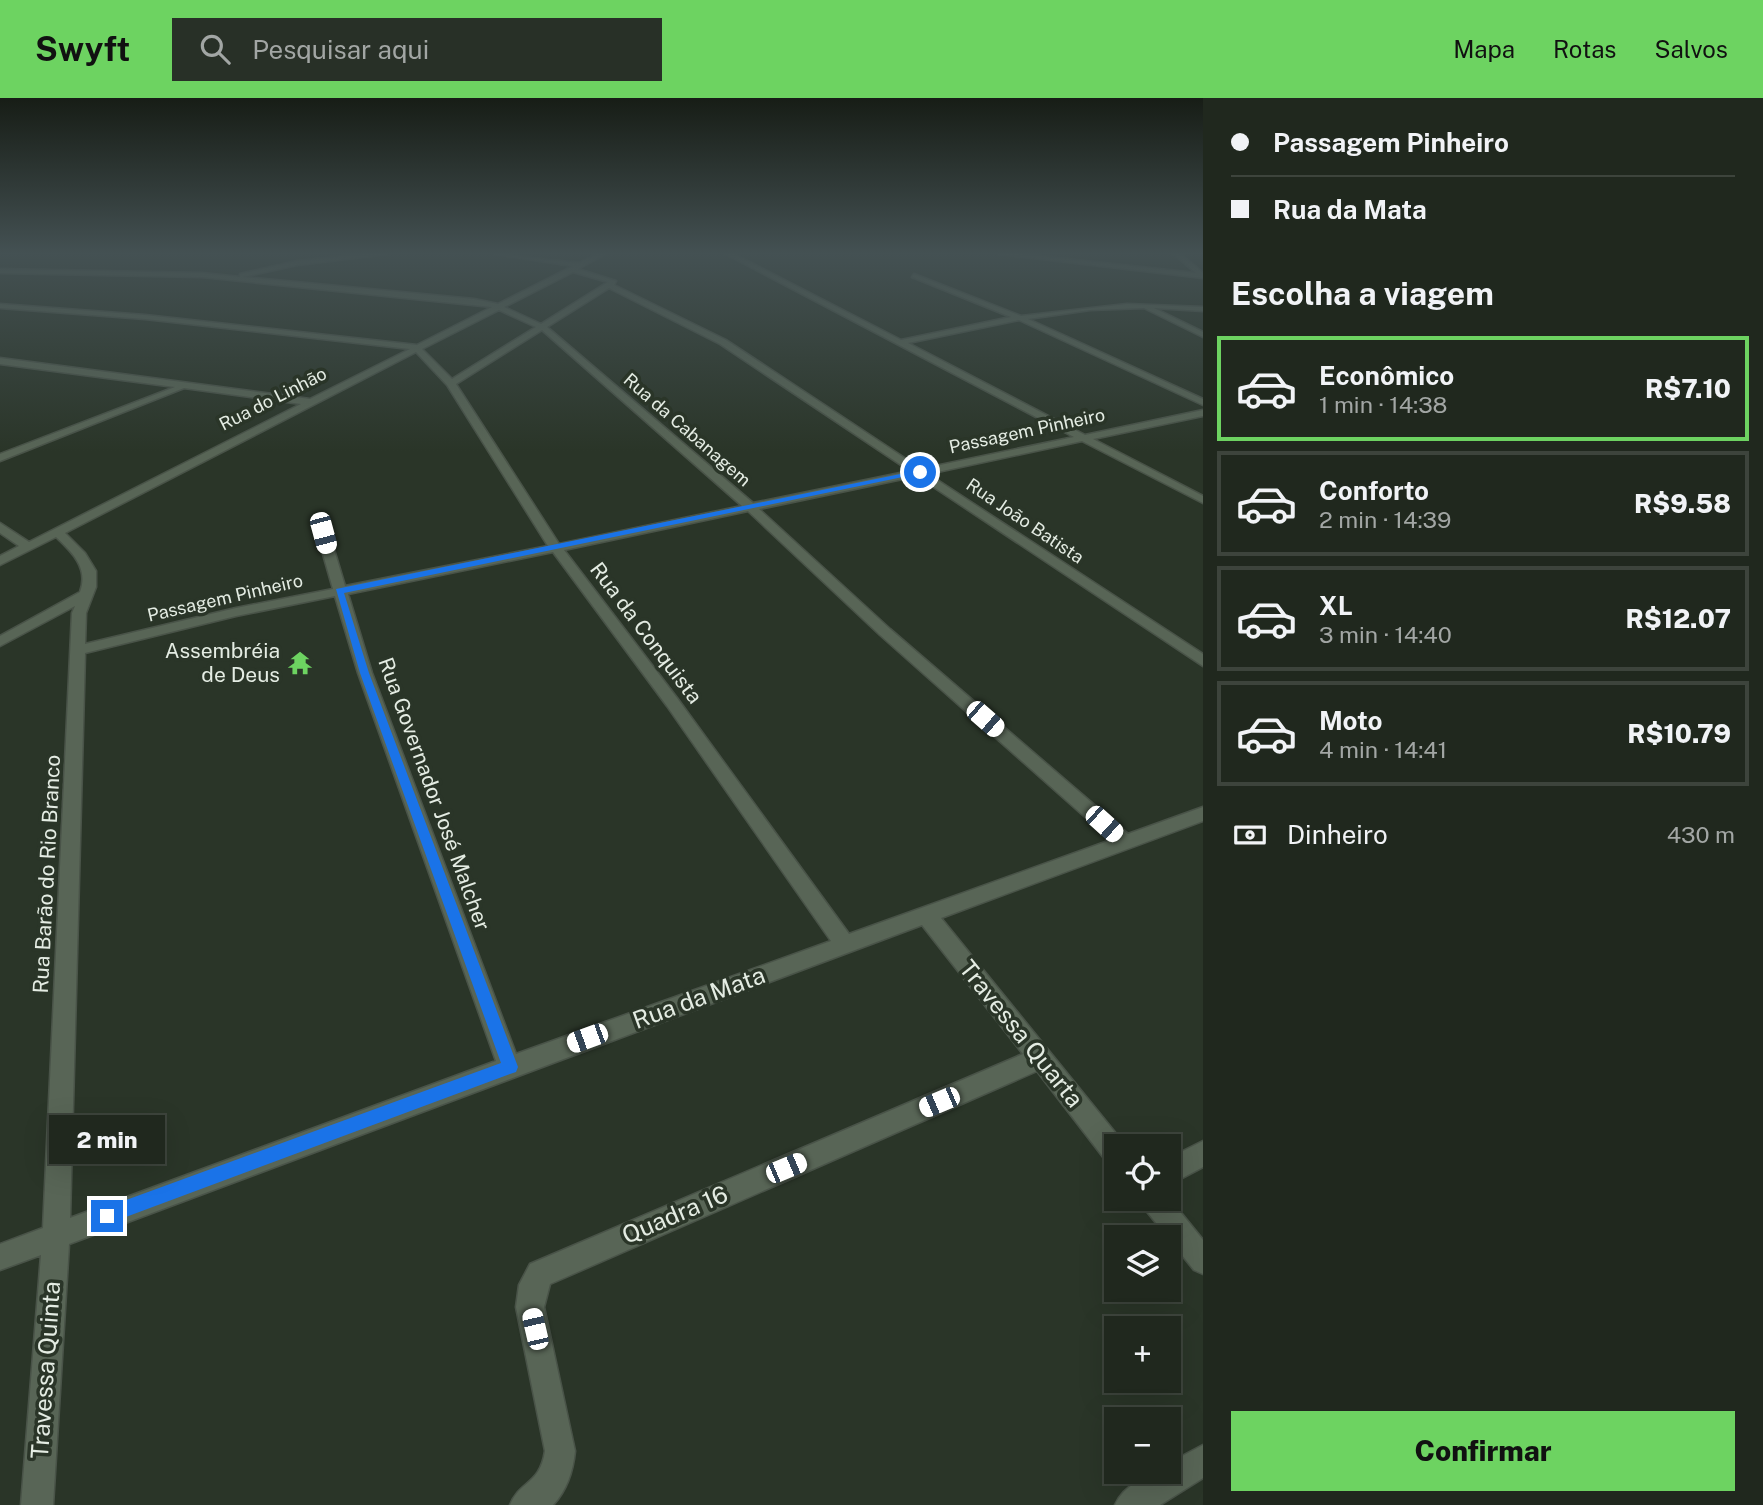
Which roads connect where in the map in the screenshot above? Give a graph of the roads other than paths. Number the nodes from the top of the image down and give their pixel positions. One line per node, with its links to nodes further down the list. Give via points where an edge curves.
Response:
1 (170, 320): 13 (street)
2 (469, 320): 13 (street, Rua do Linhão)
3 (526, 320): 10 (street, Rua da Cabanagem)
4 (557, 320): 10 (street)
5 (682, 320): 22 (street, Rua João Batista, via 723,342)
6 (859, 320): 12 (street)
7 (1008, 320): 12 (street)
8 (1026, 320): 18 (street)
9 (1172, 320): 11 (street)
10 (544, 328): 15 (street); 24 (street, Rua da Cabanagem)
11 (1203, 335)
12 (903, 342): 20 (street)
13 (416, 346): 15 (street, Rua da Conquista); 17 (street, Rua do Linhão)
14 (0, 361): 16 (street)
15 (452, 383): 29 (street, Rua da Conquista)
16 (183, 387): 17 (street); 21 (street)
17 (309, 402): 26 (street, Rua do Linhão)
18 (1203, 402)
19 (1203, 413): 20 (street, Passagem Pinheiro)
20 (1084, 437): 22 (street, Passagem Pinheiro); 23 (street)
21 (0, 458)
22 (920, 472): 24 (street, Passagem Pinheiro); 35 (street, Rua João Batista)
23 (1203, 500)
24 (750, 507): 29 (street, Passagem Pinheiro); 37 (street, Rua da Cabanagem)
25 (0, 527): 28 (street)
26 (57, 531): 28 (street, Rua do Linhão); 32 (street, Rua Barão do Rio Branco, via 85,564 90,585)
27 (323, 533): 31 (street, Rua Governador José Malcher)
28 (27, 546): 30 (street, Rua do Linhão)
29 (556, 548): 31 (street, Passagem Pinheiro); 39 (street, Rua da Conquista)
30 (0, 561)
31 (339, 591): 34 (street, Passagem Pinheiro); 41 (street, Rua Governador José Malcher)
32 (84, 595): 33 (street); 34 (street, Rua Barão do Rio Branco)
33 (0, 642)
34 (79, 650): 46 (street, Rua Barão do Rio Branco)
35 (1203, 660)
36 (1203, 814): 37 (street, Rua da Mata)
37 (1124, 841): 38 (street, Rua da Mata)
38 (926, 915): 39 (street, Rua da Mata); 40 (street, Travessa Quarta)
39 (845, 944): 41 (street, Rua da Mata)
40 (1041, 1058): 42 (street, Travessa Quarta); 51 (street, Quadra 16, via 540,1274 533,1285 530,1307 560,1451 552,1483)
41 (510, 1067): 46 (street, Rua da Mata)
42 (1104, 1138)
43 (1203, 1153): 44 (street)
44 (1181, 1165)
45 (1163, 1211): 48 (street)
46 (56, 1234): 47 (street, Rua da Mata); 50 (street, Travessa Quinta)
47 (0, 1257)
48 (1203, 1261)
49 (1203, 1460): 52 (street)
50 (37, 1505)
51 (526, 1505)
52 (1131, 1505)

